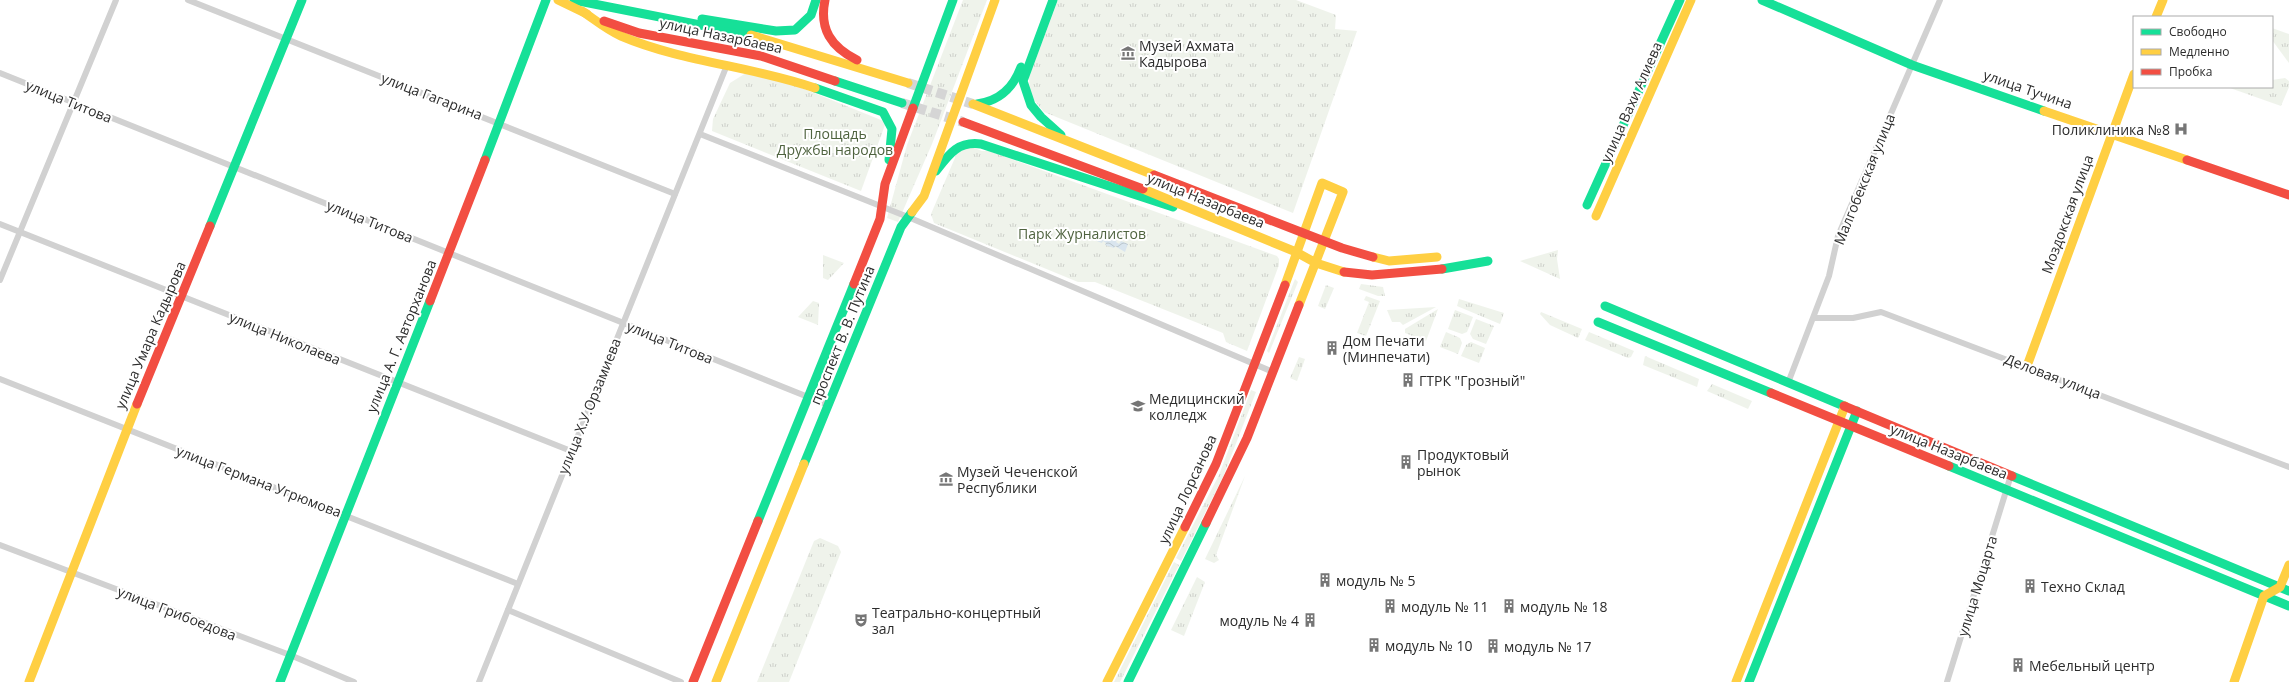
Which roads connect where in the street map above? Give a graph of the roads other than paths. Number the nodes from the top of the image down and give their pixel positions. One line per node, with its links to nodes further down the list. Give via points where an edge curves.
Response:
1 (116, 0): 26 (street)
2 (188, 0): 21 (street, улица Гагарина)
3 (302, 0): 21 (main road, улица Умара Кадырова)
4 (546, 0): 29 (main road, улица А. Г. Авторханова)
5 (558, 0): 18 (main road, улица Назарбаева)
6 (574, 0): 19 (main road, улица Назарбаева)
7 (816, 0): 19 (main road, via 810,15 795,30 776,31 724,21)
8 (825, 0): 19 (main road, улица Назарбаева, via 822,19 824,30 836,49 846,56 908,82 804,49)
9 (953, 0): 35 (main road, проспект В. В. Путина)
10 (995, 0): 34 (main road, проспект В. В. Путина)
11 (1046, 0): 32 (main road, улица Назарбаева, via 1013,84 998,100 973,104)
12 (1053, 0): 32 (main road, via 1023,81 1029,104)
13 (1680, 0): 38 (main road, улица Вахи Алиева)
14 (1691, 0): 41 (main road, улица Вахи Алиева)
15 (1762, 0): 23 (main road, улица Тучина)
16 (1940, 0): 23 (street, Малгобекская улица)
17 (2163, 0): 20 (main road)
18 (582, 11): 22 (main road, via 619,35); 27 (main road, улица Назарбаева, via 639,33 761,56)
19 (663, 16)
20 (2156, 16)
21 (288, 40): 29 (street, улица Гагарина); 33 (main road, улица Умара Кадырова)
22 (727, 65): 31 (street, улица Х.У.Орзамиева); 35 (main road, via 784,78 883,112 891,120 893,128)
23 (1912, 65): 30 (main road, улица Тучина); 55 (street, Малгобекская улица, via 1838,236 1829,276)
24 (0, 73): 26 (street, улица Титова)
25 (2133, 77): 30 (main road, Моздокская улица)
26 (73, 102): 33 (street, улица Титова); 44 (street)
27 (902, 103)
28 (963, 122): 40 (main road, улица Назарбаева)
29 (498, 123): 36 (street, улица Гагарина); 48 (main road, улица А. Г. Авторханова)
30 (2111, 132): 37 (main road, улица Тучина); 59 (main road, Моздокская улица)
31 (700, 134): 36 (street, улица Х.У.Орзамиева); 39 (street)
32 (1069, 141): 45 (main road, улица Назарбаева)
33 (235, 168): 48 (street, улица Титова); 53 (main road, улица Умара Кадырова)
34 (930, 179): 40 (main road, via 956,148 968,142 1173,207); 42 (main road, проспект В. В. Путина, via 924,196)
35 (885, 184): 39 (main road, проспект В. В. Путина)
36 (675, 194): 57 (street, улица Х.У.Орзамиева)
37 (2289, 195)
38 (1588, 205)
39 (881, 208): 42 (street); 64 (main road, проспект В. В. Путина, via 880,219)
40 (1195, 209): 47 (main road, улица Назарбаева)
41 (1596, 216)
42 (908, 217): 58 (street); 65 (main road, проспект В. В. Путина, via 901,227)
43 (0, 224): 44 (street, улица Николаева)
44 (19, 232): 52 (street); 53 (street, улица Николаева)
45 (1302, 233): 46 (main road, улица Назарбаева); 46 (main road, улица Лорсанова, via 1322,183 1343,192); 47 (main road, улица Лорсанова)
46 (1324, 242): 49 (main road, улица Назарбаева, via 1389,262); 51 (main road)
47 (1296, 252): 51 (main road, улица Назарбаева); 58 (main road, улица Лорсанова)
48 (449, 253): 57 (street, улица Титова); 62 (main road, улица А. Г. Авторханова)
49 (1438, 257)
50 (1488, 261): 51 (main road, улица Назарбаева, via 1442,269 1372,275 1345,272)
51 (1316, 263): 60 (main road)
52 (0, 280)
53 (182, 296): 62 (street, улица Николаева); 70 (main road, улица Умара Кадырова)
54 (1605, 306): 63 (main road, улица Назарбаева)
55 (1814, 318): 59 (street, Деловая улица, via 1853,318 1881,312); 63 (street, Малгобекская улица)
56 (1598, 322): 68 (main road, улица Назарбаева)
57 (622, 323): 64 (street, улица Титова); 71 (street, улица Х.У.Орзамиева)
58 (1256, 364): 60 (street); 93 (main road, улица Лорсанова, via 1216,464)
59 (2027, 366): 72 (street, Деловая улица)
60 (1273, 372): 94 (main road, via 1226,484)
61 (0, 379): 70 (street, улица Германа Угрюмова)
62 (397, 383): 71 (street, улица Николаева); 75 (main road, улица А. Г. Авторханова)
63 (1788, 383): 66 (main road, улица Назарбаева)
64 (808, 397): 65 (street, улица Титова); 91 (main road, проспект В. В. Путина)
65 (828, 405): 92 (main road, проспект В. В. Путина)
66 (1845, 406): 67 (main road, улица Назарбаева); 68 (main road)
67 (1857, 411): 69 (main road); 73 (main road, улица Назарбаева)
68 (1839, 421): 69 (main road, улица Назарбаева); 95 (main road)
69 (1851, 426): 74 (main road, улица Назарбаева); 96 (main road)
70 (126, 430): 75 (street, улица Германа Угрюмова); 78 (main road, улица Умара Кадырова)
71 (571, 451): 79 (street, улица Х.У.Орзамиева)
72 (2289, 467)
73 (2011, 475): 74 (street, улица Моцарта); 80 (main road, улица Назарбаева)
74 (2007, 490): 82 (main road, улица Назарбаева); 97 (street, улица Моцарта)
75 (345, 515): 79 (street, улица Германа Угрюмова); 85 (main road, улица А. Г. Авторханова)
76 (0, 545): 78 (street, улица Грибоедова)
77 (2289, 565): 80 (main road)
78 (71, 573): 85 (street, улица Грибоедова); 86 (main road, улица Умара Кадырова)
79 (518, 584): 84 (street, улица Х.У.Орзамиева)
80 (2280, 587): 81 (main road, улица Назарбаева); 82 (main road)
81 (2289, 590)
82 (2264, 596): 83 (main road, улица Назарбаева); 98 (main road)
83 (2289, 606)
84 (508, 610): 89 (street, улица Х.У.Орзамиева); 90 (street)
85 (290, 655): 87 (main road, улица А. Г. Авторханова); 88 (street, улица Грибоедова)
86 (29, 682)
87 (280, 682)
88 (354, 682)
89 (479, 682)
90 (681, 682)
91 (693, 682)
92 (716, 682)
93 (1106, 682)
94 (1128, 682)
95 (1736, 682)
96 (1749, 682)
97 (1947, 682)
98 (2234, 682)

